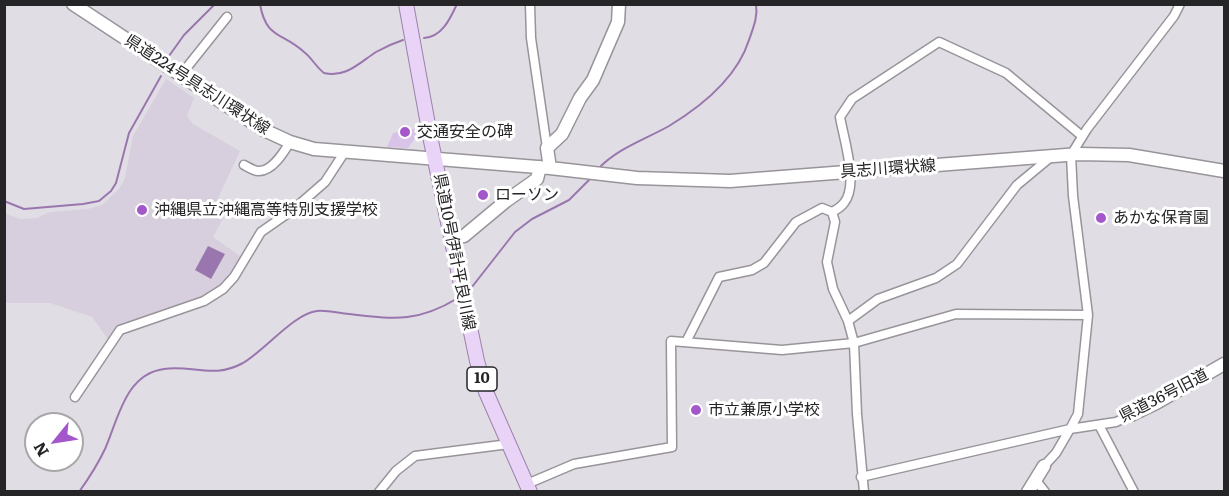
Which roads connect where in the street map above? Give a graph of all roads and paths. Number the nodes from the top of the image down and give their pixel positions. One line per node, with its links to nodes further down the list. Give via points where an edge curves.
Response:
1 (73, 4): 7 (main road, 県道224号具志川環状線)
2 (406, 4): 14 (main road, 県道10号伊計平良川線 / 10)
3 (530, 4): 10 (street)
4 (619, 4): 10 (main road, via 618,22 593,80 561,134)
5 (1180, 4): 8 (street)
6 (227, 17): 7 (street)
7 (180, 76): 9 (main road, 県道224号具志川環状線, via 264,130)
8 (1082, 136): 12 (street); 17 (street, via 1006,73 939,42 852,99 840,117)
9 (290, 142): 11 (main road, 県道224号具志川環状線); 15 (street, via 264,170)
10 (547, 148): 16 (main road)
11 (344, 153): 14 (main road, 県道224号具志川環状線); 26 (street, via 325,182 261,232 224,289 204,301 120,330)
12 (1071, 154): 13 (main road, 具志川環状線); 18 (main road, 具志川環状線, via 1129,155); 21 (street)
13 (1052, 156): 17 (main road, 具志川環状線); 22 (street, via 1017,185 957,264 936,278 878,299)
14 (435, 159): 16 (main road, 具志川環状線); 20 (main road, 県道10号伊計平良川線 / 10)
15 (244, 165)
16 (545, 168): 17 (main road, 具志川環状線, via 701,181); 20 (main road, via 537,179 464,236)
17 (851, 171): 19 (street, via 852,185 844,203)
18 (1224, 171)
19 (832, 212): 22 (street, via 835,222 827,262 833,289); 23 (street, via 822,208 796,222 764,262 752,270 719,277)
20 (451, 239): 30 (main road, 県道10号伊計平良川線 / 10, via 477,361)
21 (1088, 315): 24 (street, via 956,314); 29 (street, via 1078,414)
22 (848, 321): 24 (street)
23 (686, 342): 24 (street, via 782,350); 34 (street, via 671,341 672,447 574,464)
24 (855, 343): 32 (street)
25 (1224, 364): 27 (main road, 県道36号旧道)
26 (75, 397)
27 (1131, 415): 28 (street, 県道36号旧道)
28 (1099, 425): 29 (street, 県道36号旧道); 38 (street)
29 (1070, 429): 31 (street); 32 (street, 県道36号旧道)
30 (509, 444): 34 (main road, 県道10号伊計平良川線 / 10); 35 (street, via 415,456)
31 (1044, 466): 33 (main road)
32 (861, 477): 36 (street)
33 (1031, 486): 37 (street, via 1038,483)
34 (528, 488)
35 (379, 492)
36 (864, 492)
37 (1045, 492)
38 (1134, 492)

